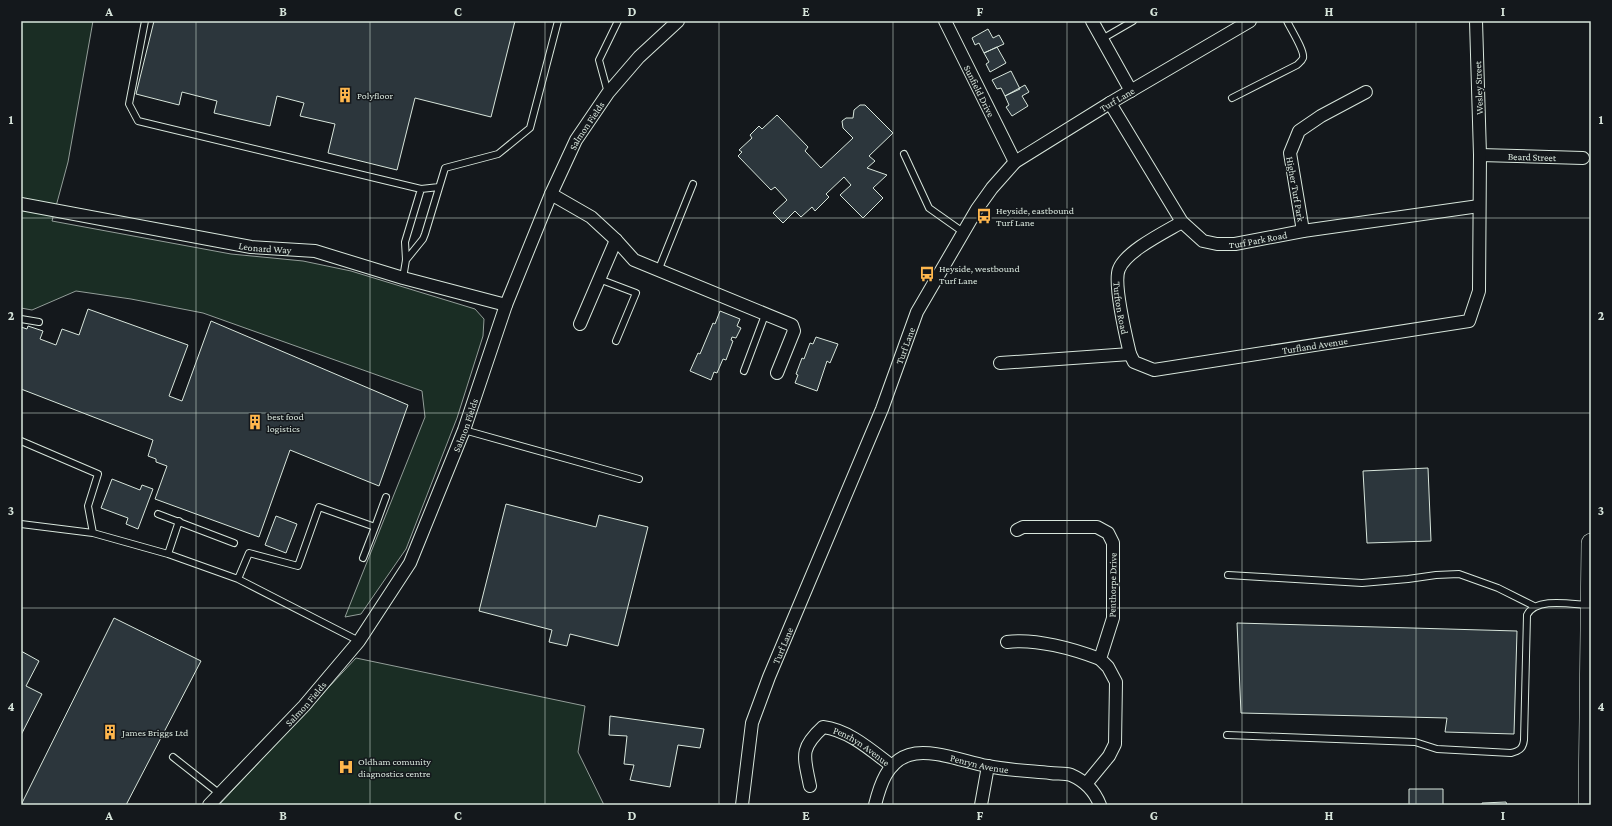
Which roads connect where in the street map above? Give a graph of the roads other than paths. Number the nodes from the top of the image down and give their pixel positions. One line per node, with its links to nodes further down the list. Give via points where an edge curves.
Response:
1 (145, 21): 23 (lane, via 129,104 138,121)
2 (558, 21): 22 (lane, via 530,128 498,154 445,168)
3 (618, 21): 14 (lane, via 599,60)
4 (678, 21): 14 (street, Salmon Fields, via 639,57)
5 (945, 21): 20 (street, Sunfield Drive)
6 (1092, 21): 11 (street)
7 (1133, 21): 11 (lane)
8 (1250, 21): 12 (street, Turf Lane)
9 (1287, 21): 15 (lane, via 1302,50 1303,59 1297,65)
10 (1476, 21): 18 (street, Wesley Street)
11 (1102, 39): 12 (street)
12 (1131, 91): 16 (street, Turf Lane)
13 (1366, 92): 28 (street, Higher Turf Park, via 1321,116 1300,131 1293,146 1290,153)
14 (608, 93): 24 (street, Salmon Fields, via 576,140)
15 (1232, 98)
16 (1110, 103): 20 (street, Turf Lane); 27 (street, Turf Park Road)
17 (904, 154): 29 (lane, via 929,208)
18 (1480, 155): 19 (street, Beard Street); 26 (street, Turfland Avenue)
19 (1583, 158)
20 (1015, 162): 29 (street, Turf Lane, via 992,188)
21 (693, 184): 32 (lane)
22 (439, 187): 23 (lane); 31 (lane, via 423,239)
23 (421, 189): 31 (lane, via 405,242)
24 (551, 194): 30 (street, via 590,217); 35 (street, Salmon Fields)
25 (21, 204): 33 (street, Leonard Way, via 251,247 316,250)
26 (1479, 206): 28 (street, Turf Park Road); 41 (street, Turfland Avenue, via 1479,291 1469,321 1154,370 1134,362)
27 (1182, 222): 28 (street, Turf Park Road, via 1203,241 1217,244 1235,244); 41 (street, Turfton Road, via 1131,253 1118,269 1118,294)
28 (1303, 231)
29 (963, 232): 74 (street, Turf Lane, via 916,312 882,409 769,677 752,723)
30 (616, 240): 32 (street, via 634,260); 34 (street)
31 (406, 260): 33 (lane)
32 (658, 271): 36 (street)
33 (403, 278): 35 (street, Leonard Way)
34 (599, 279): 39 (street); 40 (lane, via 636,293)
35 (506, 306): 45 (street, Salmon Fields)
36 (765, 314): 43 (lane); 44 (street, via 792,326 794,331)
37 (21, 318): 38 (lane)
38 (39, 322)
39 (580, 324)
40 (616, 341)
41 (1130, 354): 42 (street)
42 (1000, 362)
43 (744, 371)
44 (777, 374)
45 (464, 430): 47 (lane); 63 (street, Salmon Fields, via 410,563)
46 (21, 441): 54 (lane, via 98,474 88,506)
47 (639, 479)
48 (386, 497): 52 (lane)
49 (158, 514): 50 (lane)
50 (179, 521): 55 (lane); 57 (lane)
51 (21, 524): 54 (lane)
52 (375, 527): 58 (lane); 60 (lane, via 319,507 298,566 249,553)
53 (1017, 530): 65 (street, Penthorpe Drive, via 1097,527 1111,537 1113,618)
54 (93, 533): 57 (lane)
55 (234, 543)
56 (1591, 543): 61 (main road)
57 (168, 554): 60 (lane)
58 (363, 558)
59 (1228, 575): 62 (lane, via 1362,583 1459,574 1498,588)
60 (238, 579): 63 (lane)
61 (1590, 605): 62 (lane, via 1550,603); 78 (main road)
62 (1534, 606): 66 (lane, via 1527,615 1524,744 1516,752 1437,749 1415,742)
63 (358, 641): 72 (street, Salmon Fields, via 304,706)
64 (1007, 642): 65 (street, via 1022,640)
65 (1100, 658): 70 (street, via 1116,682 1115,744 1109,756)
66 (1227, 735)
67 (173, 757): 72 (lane)
68 (892, 766): 69 (street, Penryn Avenue, via 908,755 929,753); 71 (street, Penrhyn Avenue, via 834,728 823,727 810,739 804,757); 75 (street, Penryn Avenue, via 883,778)
69 (988, 766): 70 (street, Penryn Avenue, via 1070,775); 76 (street)
70 (1086, 784): 77 (street, Penryn Avenue)
71 (810, 786)
72 (220, 794): 73 (street, Salmon Fields)
73 (209, 805)
74 (742, 805)
75 (875, 805)
76 (981, 805)
77 (1100, 805)
78 (1588, 805)

